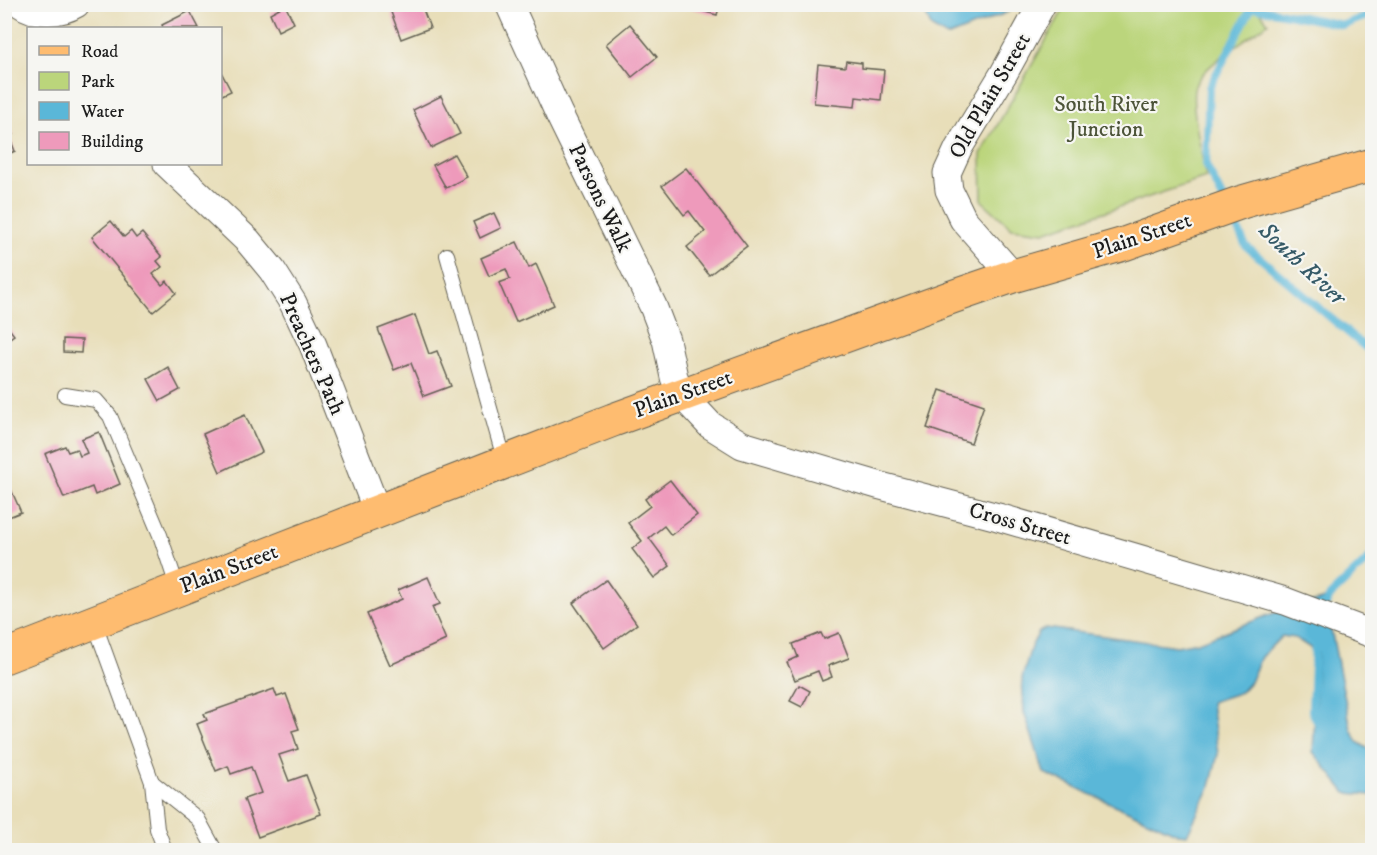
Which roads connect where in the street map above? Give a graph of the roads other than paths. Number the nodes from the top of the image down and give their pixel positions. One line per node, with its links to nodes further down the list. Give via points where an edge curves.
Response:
1 (21, 4): 4 (street, via 50,12)
2 (509, 4): 9 (street, Parsons Walk, via 653,306)
3 (1042, 4): 8 (street, Old Plain Street, via 947,173 949,190 963,219)
4 (77, 13)
5 (168, 165): 12 (street, Preachers Path, via 248,241 292,303)
6 (1372, 165): 8 (main road, Plain Street)
7 (447, 255): 11 (lane)
8 (1013, 276): 9 (main road, Plain Street)
9 (681, 394): 11 (main road, Plain Street); 15 (street, Cross Street, via 710,425 742,445 1285,601)
10 (65, 395): 13 (lane, via 96,400 110,416 160,535)
11 (505, 462): 12 (main road, Plain Street)
12 (377, 511): 13 (main road, Plain Street)
13 (178, 589): 14 (main road, Plain Street)
14 (94, 622): 16 (main road, Plain Street); 17 (lane)
15 (1372, 634)
16 (4, 657)
17 (152, 782): 18 (lane, via 157,829); 19 (lane, via 198,819)
18 (165, 850)
19 (215, 850)

